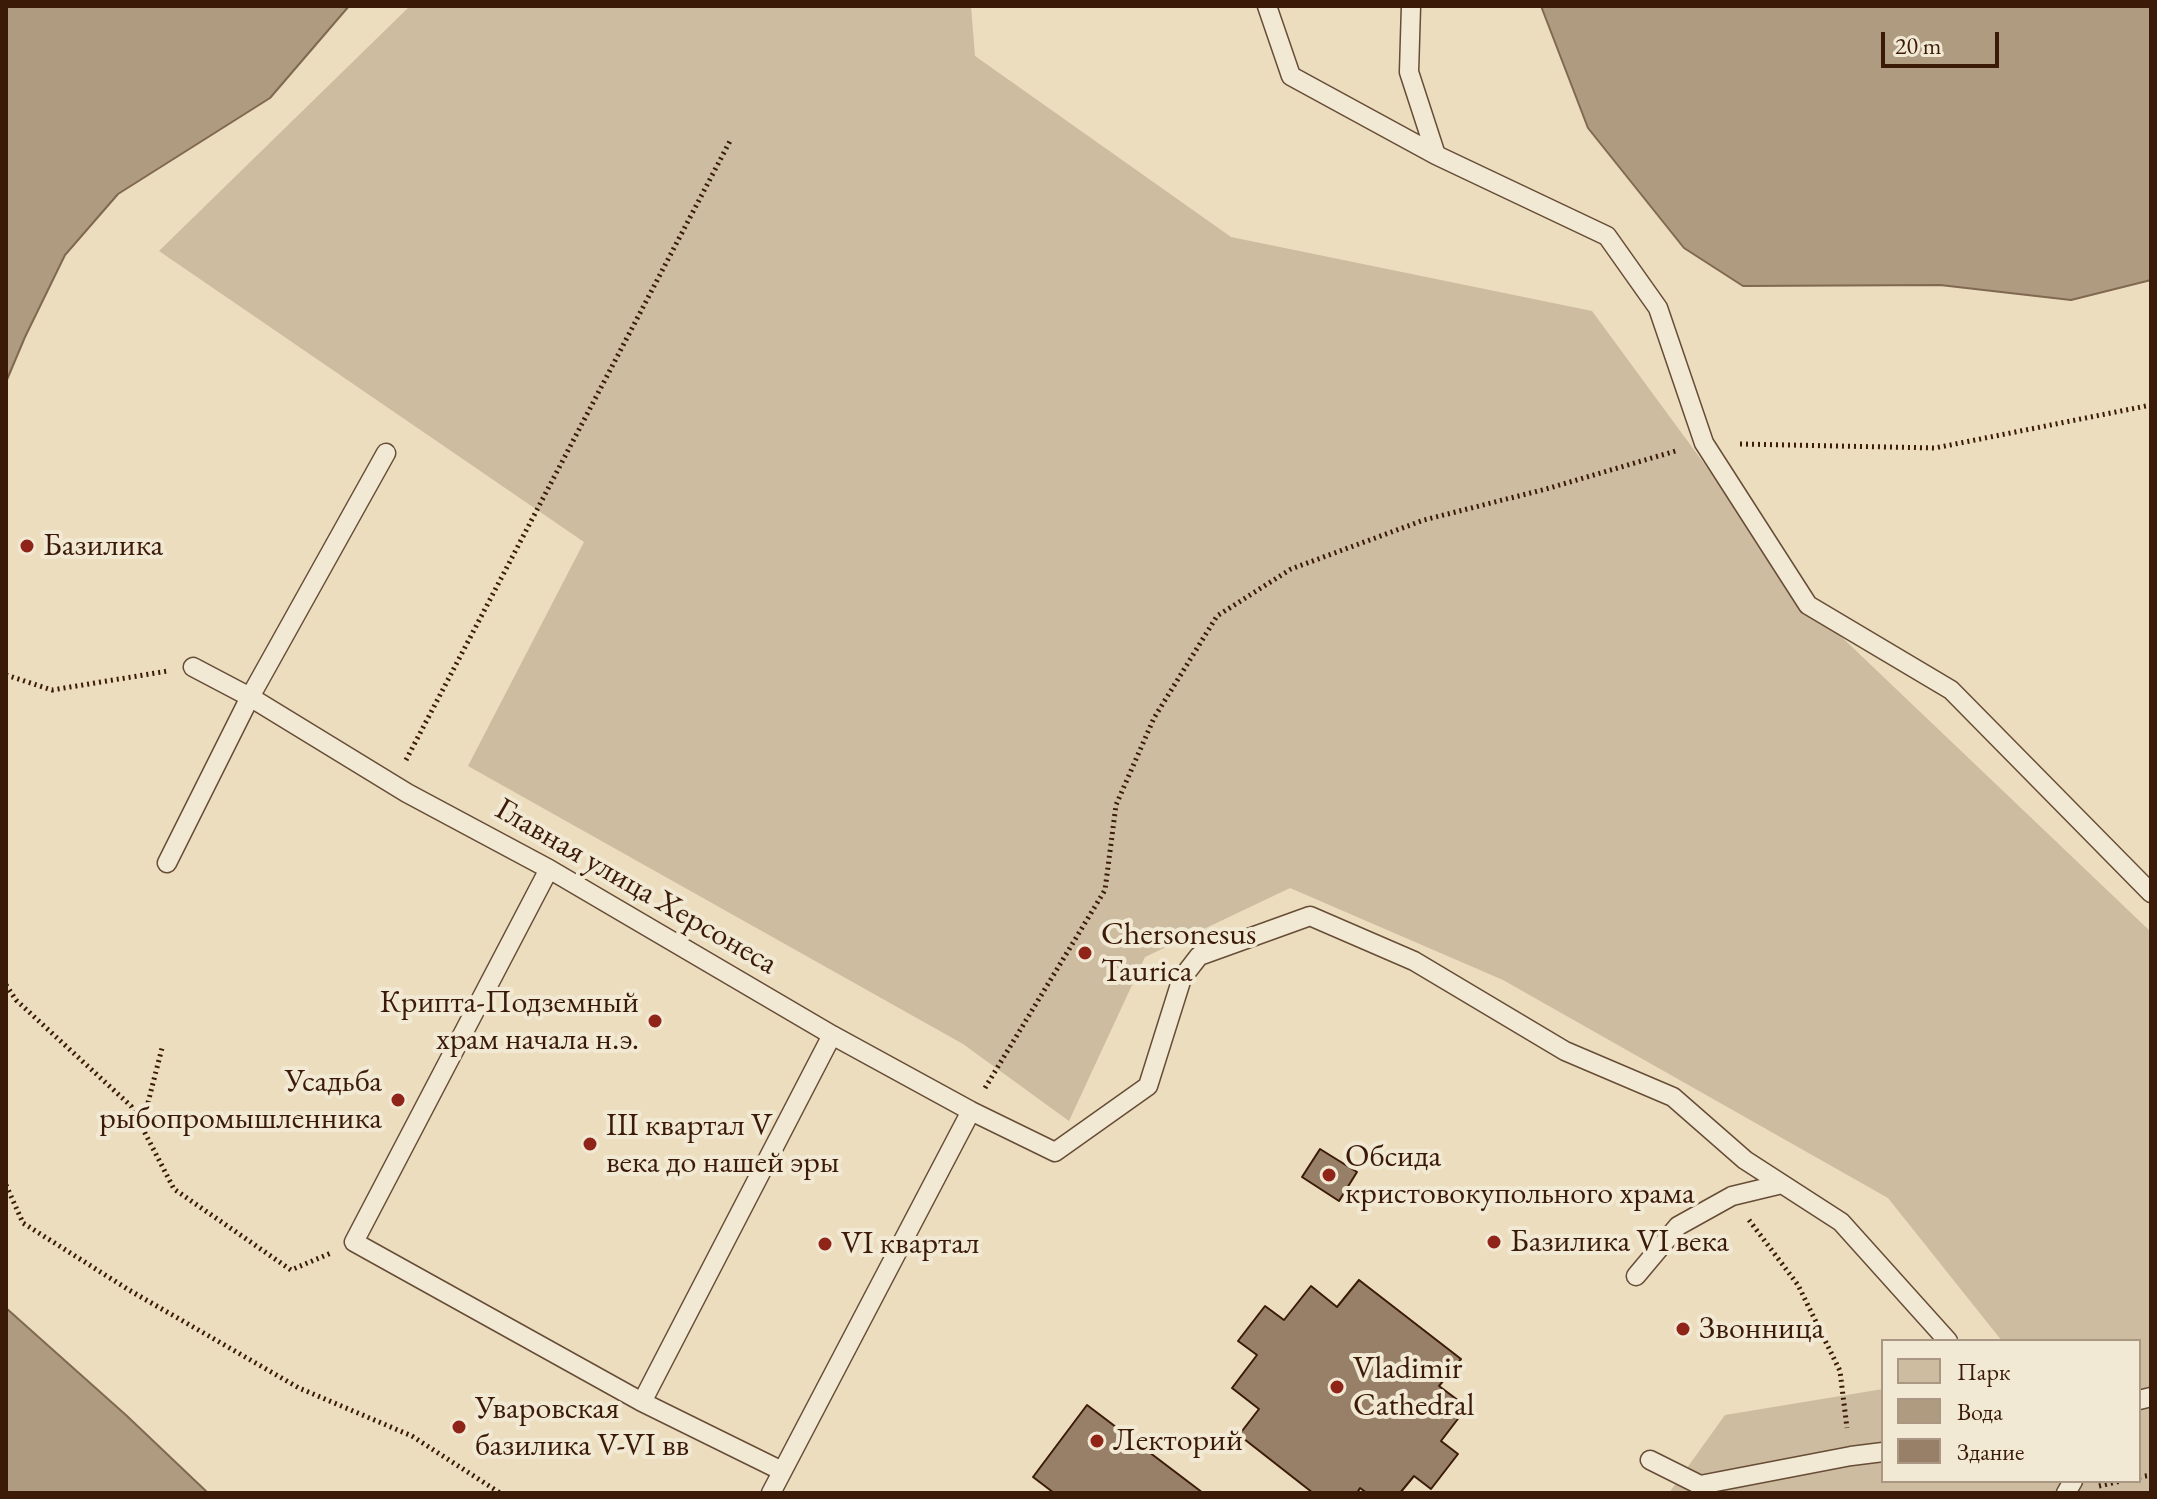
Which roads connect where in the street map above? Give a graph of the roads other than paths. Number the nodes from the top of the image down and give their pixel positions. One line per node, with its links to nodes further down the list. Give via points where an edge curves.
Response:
1 (1267, 6): 3 (lane, via 1291,76)
2 (1411, 6): 3 (lane, via 1409,72)
3 (1436, 155): 9 (lane, via 1607,236 1658,308 1704,443 1808,605 1951,690)
4 (386, 453): 6 (lane)
5 (193, 667): 6 (lane, Главная улица Херсонеса)
6 (250, 697): 7 (lane); 8 (lane, Главная улица Херсонеса, via 393,785)
7 (167, 863)
8 (549, 869): 10 (lane, Главная улица Херсонеса); 15 (lane, via 354,1242)
9 (2151, 893)
10 (832, 1035): 11 (lane, Главная улица Херсонеса); 15 (lane)
11 (971, 1111): 12 (lane, Главная улица Херсонеса, via 1055,1152 1148,1086 1182,978 1199,956 1310,916 1414,961 1565,1051 1673,1097 1745,1160); 18 (lane)
12 (1782, 1184): 13 (lane, via 1732,1196 1678,1226); 14 (lane, via 1841,1222)
13 (1636, 1276)
14 (1946, 1339)
15 (642, 1402): 18 (lane)
16 (1881, 1452): 19 (lane)
17 (1650, 1460): 19 (lane)
18 (782, 1471): 20 (lane)
19 (1707, 1489)
20 (771, 1493)

